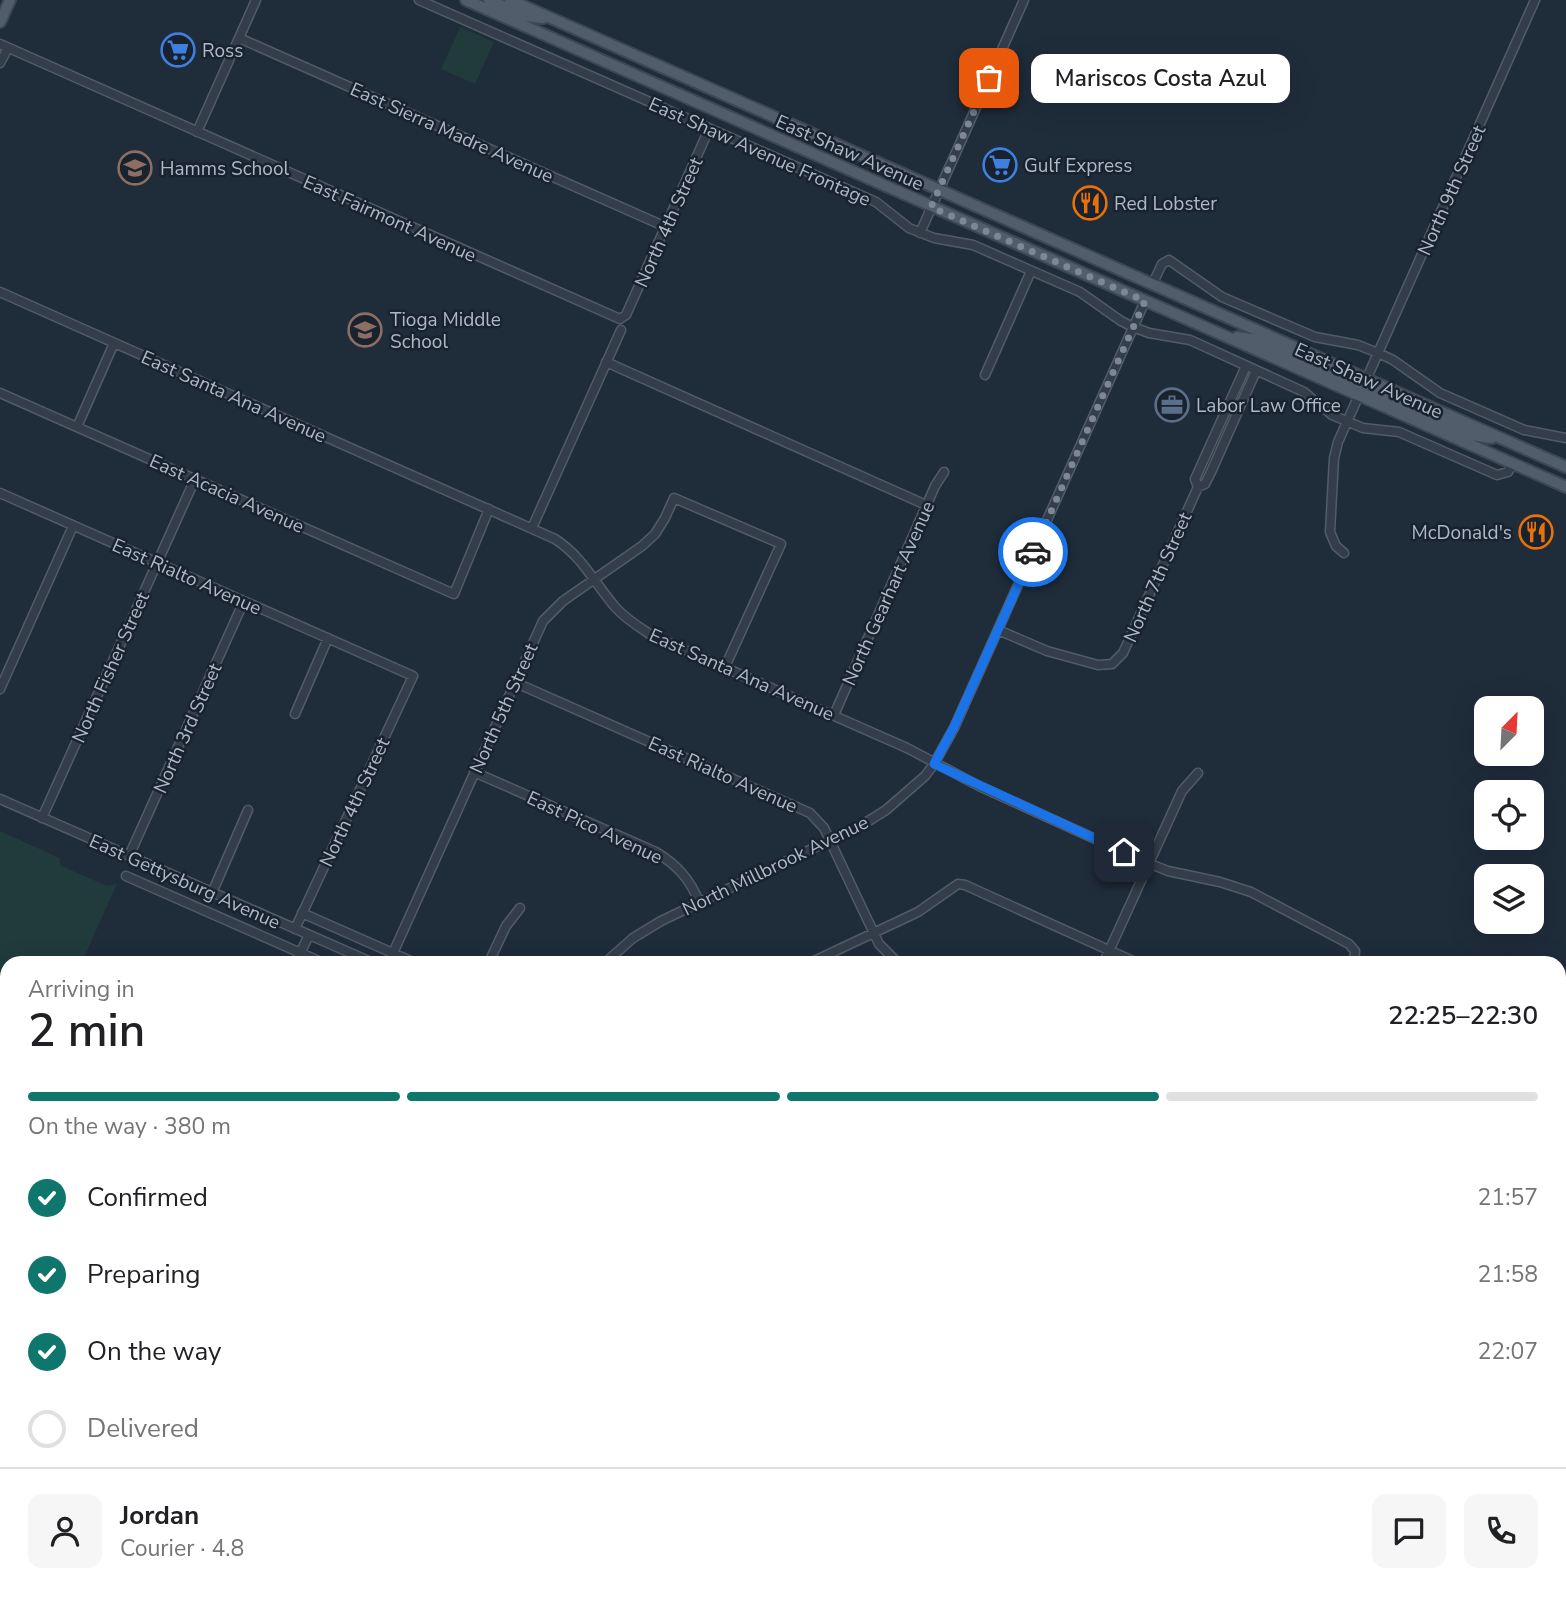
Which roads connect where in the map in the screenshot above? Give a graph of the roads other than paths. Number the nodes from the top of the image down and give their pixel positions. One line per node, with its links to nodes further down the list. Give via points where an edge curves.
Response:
1 (10, 0): 10 (main road)
2 (256, 0): 11 (street)
3 (419, 0): 14 (street, East Shaw Avenue Frontage)
4 (466, 0): 17 (main road, East Shaw Avenue)
5 (489, 0): 9 (main road, via 526,16)
6 (510, 0): 9 (main road, East Shaw Avenue)
7 (1024, 0): 16 (street)
8 (1535, 0): 29 (street, North 9th Street)
9 (552, 19): 16 (main road, East Shaw Avenue)
10 (0, 22)
11 (239, 38): 15 (street); 18 (street, East Sierra Madre Avenue)
12 (4, 46): 13 (street); 15 (street, East Fairmont Avenue)
13 (0, 63)
14 (709, 129): 18 (street, North 4th Street); 19 (street, East Shaw Avenue Frontage, via 876,202)
15 (197, 132): 24 (street, East Fairmont Avenue, via 617,318)
16 (939, 190): 17 (street); 21 (main road, East Shaw Avenue)
17 (931, 207): 19 (street); 23 (main road, East Shaw Avenue)
18 (666, 227): 24 (street, North 4th Street)
19 (920, 233): 20 (street, East Shaw Avenue Frontage, via 973,245)
20 (1031, 271): 25 (street, East Shaw Avenue Frontage, via 1080,292); 33 (street)
21 (1153, 284): 29 (street, via 1162,264 1169,260 1222,297 1315,337); 34 (main road, East Shaw Avenue)
22 (0, 292): 28 (street, East Santa Ana Avenue)
23 (1145, 301): 25 (street, North Millbrook Avenue); 27 (main road, East Shaw Avenue)
24 (626, 315)
25 (1133, 327): 31 (street, East Shaw Avenue Frontage, via 1190,340); 56 (street, North Millbrook Avenue)
26 (621, 330): 30 (street)
27 (1221, 334): 34 (main road, via 1257,340 1352,383); 36 (main road, East Shaw Avenue)
28 (114, 343): 38 (street); 49 (street, East Santa Ana Avenue)
29 (1378, 353): 34 (street, North 9th Street); 39 (street, via 1440,393 1524,430)
30 (606, 362): 48 (street); 51 (street)
31 (1246, 366): 32 (street, East Shaw Avenue Frontage); 45 (street, North 7th Street, via 1195,479)
32 (1256, 371): 37 (street, East Shaw Avenue Frontage, via 1304,392 1332,415); 45 (street, North 7th Street, via 1205,484)
33 (985, 376)
34 (1366, 380): 40 (main road, East Shaw Avenue)
35 (0, 393): 38 (street, East Acacia Avenue)
36 (1359, 395): 37 (street); 40 (main road, via 1373,391 1472,435); 41 (main road, East Shaw Avenue)
37 (1348, 421): 41 (street, East Shaw Avenue Frontage, via 1363,428 1399,432 1497,475); 52 (street, via 1335,450 1330,521 1332,540)
38 (77, 427): 44 (street, East Acacia Avenue)
39 (1566, 438)
40 (1508, 441): 42 (main road, East Shaw Avenue)
41 (1513, 463): 46 (main road, East Shaw Avenue)
42 (1566, 467)
43 (944, 472): 48 (street, North Gearhart Avenue)
44 (195, 479): 49 (street, East Acacia Avenue, via 454,594); 53 (street, North Fisher Street)
45 (1198, 487): 56 (street, North 7th Street, via 1122,653 1112,664 1059,655)
46 (1566, 487)
47 (0, 493): 50 (street, East Rialto Avenue)
48 (926, 505): 63 (street, North Gearhart Avenue)
49 (489, 509): 51 (street, East Santa Ana Avenue)
50 (73, 526): 53 (street, East Rialto Avenue); 61 (street)
51 (532, 528): 54 (street, East Santa Ana Avenue, via 567,547)
52 (1345, 553)
53 (157, 562): 55 (street, East Rialto Avenue); 69 (street, North Fisher Street)
54 (595, 579): 58 (street, East Santa Ana Avenue, via 633,623); 58 (street, North 5th Street, via 655,534 674,498 781,544); 60 (street, North 5th Street, via 544,621)
55 (244, 601): 57 (street, East Rialto Avenue); 71 (street, North 3rd Street)
56 (998, 630): 64 (street, North Millbrook Avenue)
57 (328, 638): 59 (street, East Rialto Avenue); 62 (street)
58 (725, 667): 63 (street, East Santa Ana Avenue)
59 (413, 676): 77 (street, North 4th Street)
60 (514, 682): 65 (street, North 5th Street); 70 (street, East Rialto Avenue, via 801,808 817,820)
61 (0, 689)
62 (295, 714)
63 (834, 715): 64 (street, East Santa Ana Avenue)
64 (934, 764): 70 (street, North Millbrook Avenue, via 886,810); 72 (street, East Santa Ana Avenue)
65 (474, 772): 75 (street, East Pico Avenue, via 656,852 682,872); 83 (street, North 5th Street)
66 (1198, 773): 72 (street, via 1182,791)
67 (0, 799): 69 (street, East Gettysburg Avenue)
68 (248, 810): 74 (street)
69 (42, 818): 71 (street, East Gettysburg Avenue)
70 (830, 841): 75 (street, North Millbrook Avenue); 79 (street, East Rialto Avenue)
71 (129, 856): 74 (street, East Gettysburg Avenue)
72 (1148, 863): 81 (street); 94 (street, East Santa Ana Avenue, via 1251,892 1349,944)
73 (126, 876): 82 (street, East Gettysburg Avenue)
74 (212, 893): 78 (street, East Gettysburg Avenue)
75 (699, 902): 89 (street, North Millbrook Avenue, via 646,930)
76 (520, 908): 88 (street)
77 (302, 913): 78 (street, North 4th Street); 83 (street, East Gettysburg Avenue)
78 (295, 929): 80 (street, East Gettysburg Avenue)
79 (874, 933): 81 (street, via 918,912 958,884); 90 (street); 91 (street, East Rialto Avenue)
80 (309, 935): 82 (street); 86 (street, East Gettysburg Avenue)
81 (1108, 952): 92 (street); 93 (street)
82 (300, 953): 84 (street); 85 (street, East Gettysburg Avenue)
83 (393, 954): 87 (street, East Gettysburg Avenue)
84 (299, 956)
85 (307, 956)
86 (357, 956)
87 (398, 956)
88 (492, 956)
89 (614, 956)
90 (825, 956)
91 (890, 956)
92 (1106, 956)
93 (1119, 956)
94 (1355, 956)

